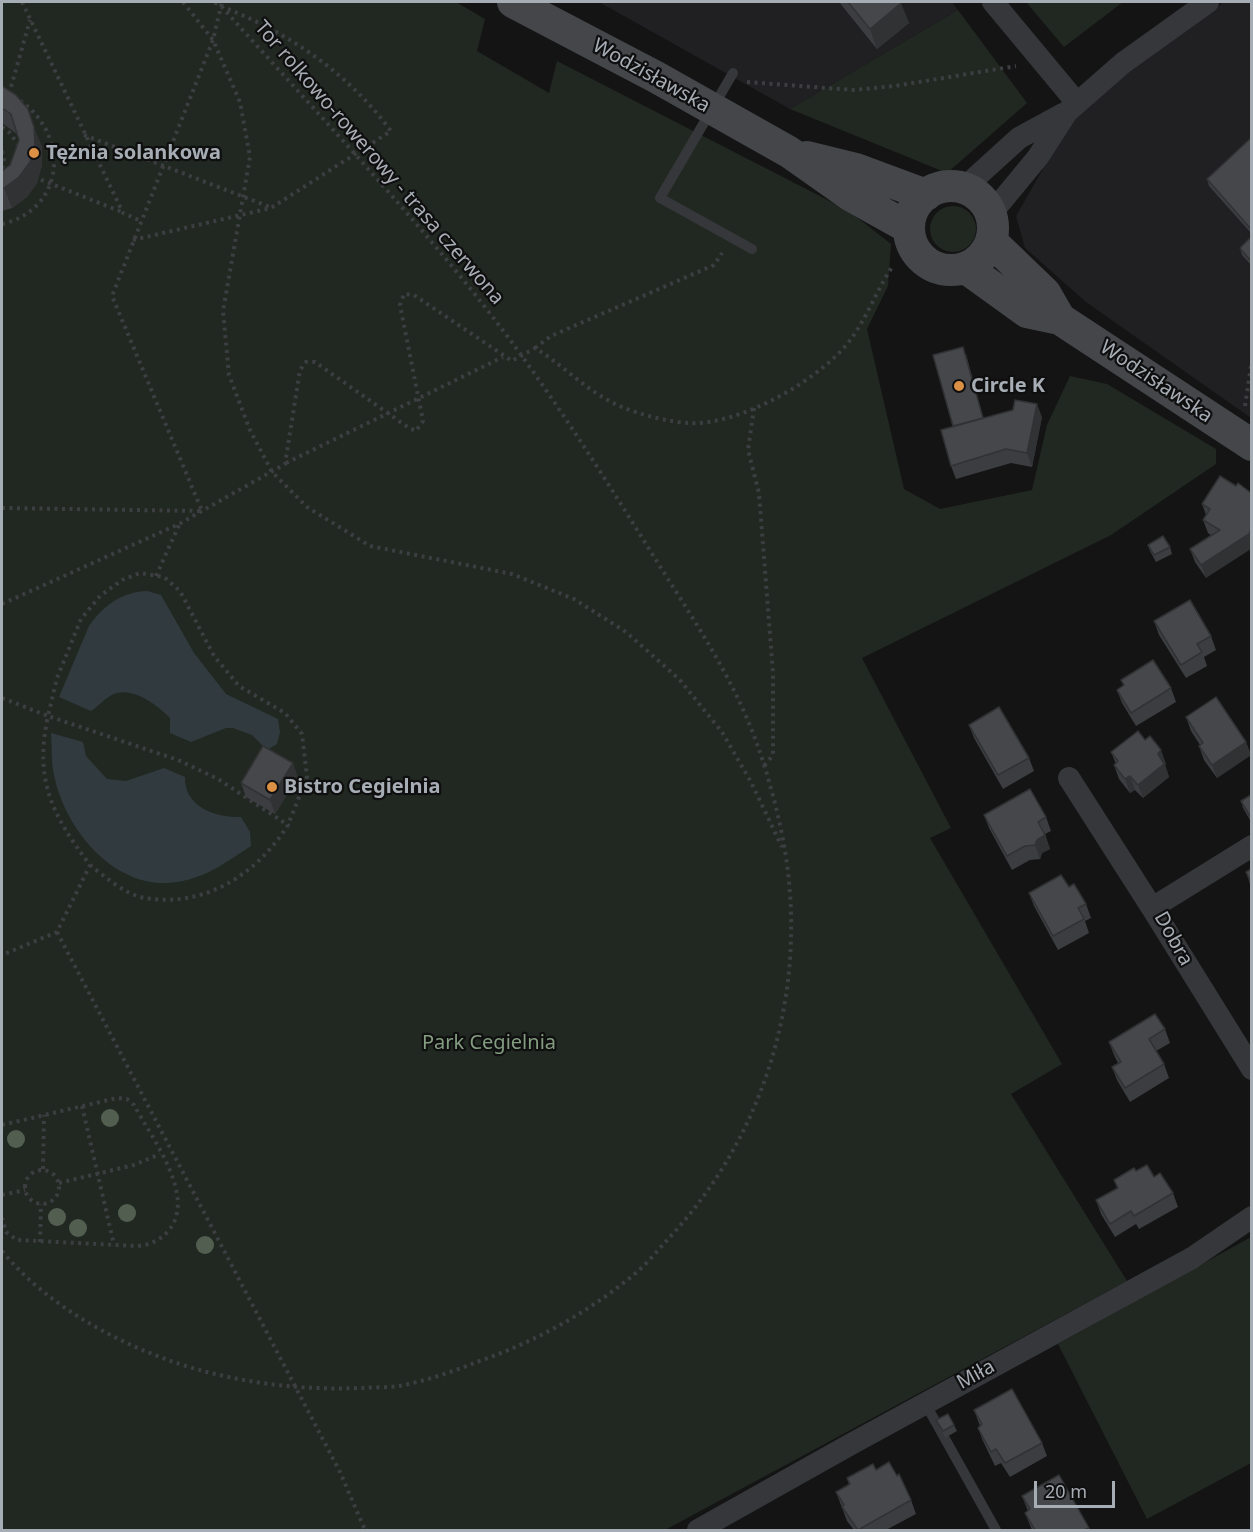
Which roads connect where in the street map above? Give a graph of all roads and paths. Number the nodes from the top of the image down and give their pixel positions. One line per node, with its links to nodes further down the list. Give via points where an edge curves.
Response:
1 (22, 2): 8 (path)
2 (183, 2): 9 (path)
3 (214, 2): 7 (path, Tor rolkowo-rowerowy - trasa czerwona)
4 (513, 2): 16 (street, Wodzisławska)
5 (993, 2): 15 (street)
6 (1208, 2): 15 (street, via 1123,63)
7 (222, 4): 9 (path); 22 (path, Tor rolkowo-rowerowy - trasa czerwona); 22 (path, via 262,23 324,62 374,108 391,131)
8 (30, 20): 14 (path); 18 (path)
9 (213, 40): 23 (path); 30 (path, via 240,102 250,157)
10 (1017, 66): 12 (path, via 853,90 746,82)
11 (733, 74): 16 (lane)
12 (744, 89)
13 (2, 94): 14 (path)
14 (9, 96): 27 (path, via 34,110 48,128 54,149)
15 (1072, 107): 28 (street, via 1019,138); 37 (street)
16 (713, 109): 21 (street, Wodzisławska); 38 (lane, via 660,198)
17 (2, 127): 19 (path)
18 (83, 134): 23 (path); 32 (path)
19 (22, 150)
20 (2, 151): 24 (path)
21 (789, 152): 29 (street, Wodzisławska, via 856,169); 36 (street, Wodzisławska, via 850,195)
22 (356, 154): 31 (path); 45 (path, Tor rolkowo-rowerowy - trasa czerwona)
23 (164, 165): 30 (path); 34 (path)
24 (3, 167): 25 (path)
25 (12, 168)
26 (31, 175): 27 (path)
27 (50, 183): 32 (path); 35 (path, via 33,210 14,222)
28 (964, 188): 29 (street, via 944,187); 37 (street, via 981,198)
29 (926, 195): 36 (street, via 914,209)
30 (244, 197): 31 (path); 33 (path)
31 (271, 208): 33 (path)
32 (123, 213): 34 (path)
33 (242, 215): 39 (path); 53 (path, via 223,311 229,375 250,430)
34 (142, 221): 39 (path)
35 (2, 224)
36 (909, 228): 42 (street, via 915,248 930,264 948,270)
37 (991, 228): 42 (street, via 979,260); 43 (street, Wodzisławska, via 1045,293)
38 (732, 238): 40 (lane); 44 (path, via 714,265 551,336)
39 (133, 240): 55 (path, via 112,296)
40 (752, 249)
41 (892, 267): 49 (path, via 852,339 828,365)
42 (966, 268): 43 (street, Wodzisławska, via 1027,312)
43 (1060, 319): 51 (street, Wodzisławska)
44 (536, 348): 45 (path); 49 (path, via 584,387 622,407 655,417 689,424 728,418)
45 (522, 356): 46 (path, via 512,362); 61 (path, Tor rolkowo-rowerowy - trasa czerwona, via 576,433 696,626 732,688 758,744)
46 (503, 357): 48 (path); 48 (path, via 414,295 404,294 400,305)
47 (1251, 366): 51 (path)
48 (418, 398): 50 (path); 50 (path, via 423,421 416,431)
49 (754, 408): 61 (path, via 748,450 759,493 773,673 773,755)
50 (387, 413): 52 (path); 52 (path, via 315,362 306,362 300,370)
51 (1239, 437)
52 (285, 464): 53 (path)
53 (272, 472): 55 (path); 65 (path, via 307,507 370,546 512,574 574,599 626,632 679,679 722,732)
54 (2, 508): 55 (path)
55 (202, 511): 56 (path)
56 (179, 524): 57 (path); 58 (path)
57 (156, 576): 60 (path, via 140,573 122,580 100,596 81,619 57,678); 63 (path, via 164,577 180,591 214,656 239,686 285,713 302,734 307,777)
58 (2, 604)
59 (2, 698): 60 (path)
60 (48, 716): 63 (path, via 178,760 218,779); 66 (path, via 42,745 50,802 67,835)
61 (763, 767): 65 (path, Tor rolkowo-rowerowy - trasa czerwona)
62 (1069, 778): 67 (street)
63 (288, 825): 66 (path, via 253,868 216,890 177,899 144,898)
64 (1251, 846): 67 (street, Dobra)
65 (785, 853): 86 (path, via 791,927 785,1008 767,1082 730,1158 696,1210 636,1274 572,1320 518,1347 400,1386)
66 (90, 866): 68 (path)
67 (1152, 908): 70 (street, Dobra)
68 (57, 932): 69 (path); 86 (path)
69 (2, 956)
70 (1251, 1069)
71 (82, 1106): 72 (path); 74 (path, via 127,1099); 76 (path)
72 (44, 1115): 73 (path); 75 (path)
73 (2, 1125)
74 (160, 1154): 76 (path); 84 (path, via 179,1194 175,1222 153,1243)
75 (43, 1169): 77 (path); 78 (path, via 26,1178)
76 (98, 1174): 77 (path); 84 (path)
77 (59, 1183): 80 (path, via 55,1198)
78 (25, 1190): 79 (path); 80 (path, via 30,1200)
79 (2, 1195)
80 (41, 1204): 83 (path)
81 (1251, 1217): 87 (street, Miła, via 1192,1258)
82 (2, 1218): 83 (path, via 10,1237)
83 (40, 1242): 84 (path)
84 (114, 1245)
85 (2, 1251): 86 (path, via 45,1292 126,1344 172,1363 254,1384)
86 (296, 1387): 88 (path)
87 (925, 1403): 89 (street, Miła); 90 (lane)
88 (365, 1530)
89 (698, 1530)
90 (996, 1530)

